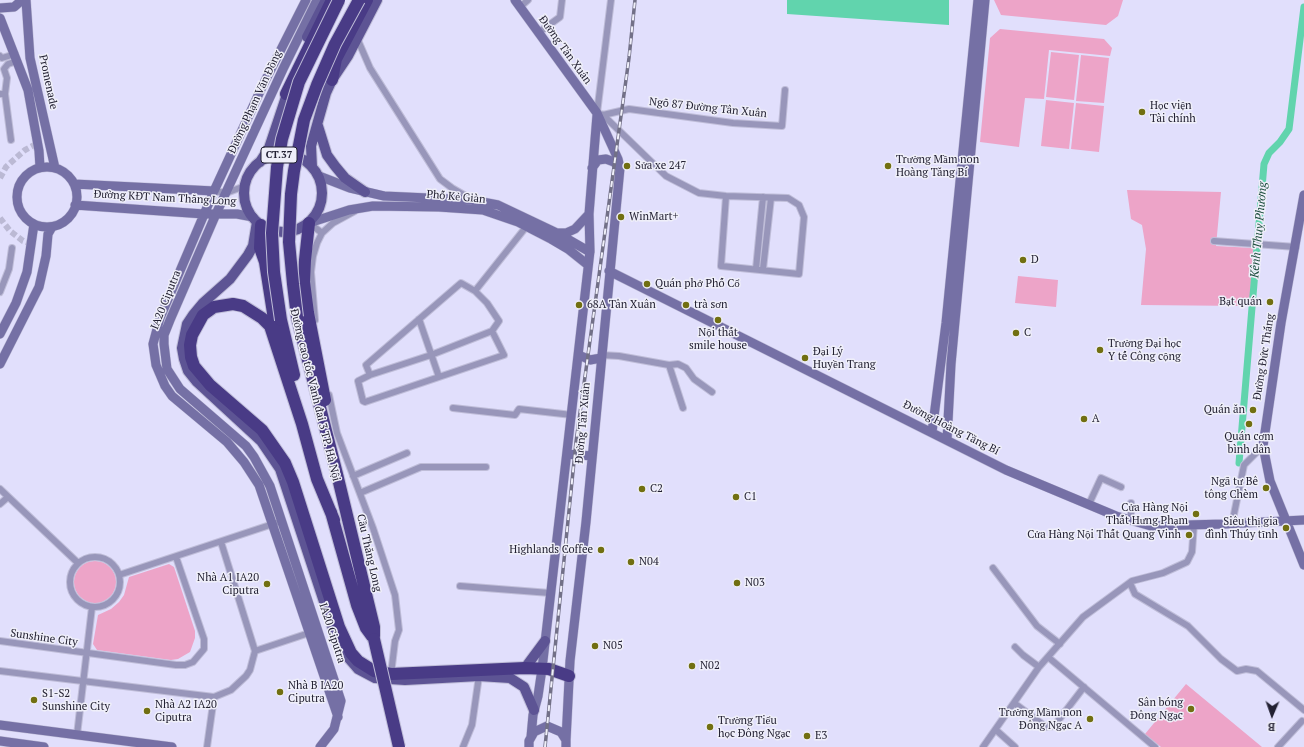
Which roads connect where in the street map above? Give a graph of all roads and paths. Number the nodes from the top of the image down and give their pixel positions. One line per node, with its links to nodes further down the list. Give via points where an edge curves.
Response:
1 (22, 0): 17 (street, via 14,7)
2 (26, 0): 32 (street, Promenade, via 30,58)
3 (306, 0): 39 (street, Đường Phạm Văn Đồng)
4 (317, 0): 41 (street, Đường Phạm Văn Đồng)
5 (326, 0): 26 (main road, Đường Phạm Văn Đồng, via 304,44)
6 (332, 0): 26 (highway)
7 (338, 0): 26 (main road, Đường Phạm Văn Đồng, via 304,66); 101 (highway, Đường cao tốc Vành đai 3 TP. Hà Nội / CT.37, bridge, via 299,82 282,139 277,167 272,233 274,272 281,320)
8 (360, 0): 92 (highway, Đường cao tốc Vành đai 3 TP. Hà Nội / CT.37, bridge, via 325,64 304,120 291,194 289,222 297,317)
9 (366, 0): 23 (highway, via 336,59)
10 (377, 0): 20 (main road)
11 (528, 0): 16 (street)
12 (562, 0): 19 (street, via 560,17)
13 (611, 0): 27 (street)
14 (978, 0): 85 (street, via 945,330)
15 (985, 0): 86 (street, via 951,364)
16 (517, 3): 19 (street, Đường Tân Xuân)
17 (0, 8)
18 (0, 18): 22 (street)
19 (538, 33): 27 (street, Đường Tân Xuân)
20 (357, 38): 23 (main road); 46 (street, via 370,68 440,178)
21 (0, 56): 22 (street)
22 (16, 58): 25 (street, via 4,69 7,78); 35 (street, via 28,90 38,143 40,167)
23 (332, 80): 28 (main road)
24 (785, 90): 27 (street, Ngõ 87 Đường Tân Xuân, via 782,126 733,123 629,109)
25 (2, 94): 29 (street)
26 (286, 94): 30 (main road, Đường Phạm Văn Đồng, via 270,144)
27 (600, 114): 33 (street, Đường Tân Xuân); 34 (street, Đường Tân Xuân); 43 (street, via 666,176 699,193)
28 (317, 123): 31 (main road, via 311,146); 40 (main road, via 322,143 335,166 345,178)
29 (11, 140)
30 (260, 162): 31 (main road, via 280,154 290,154); 38 (main road, via 252,170)
31 (312, 167): 36 (main road)
32 (56, 168): 35 (street); 37 (street)
33 (592, 168): 34 (street, via 598,160 606,159); 52 (street, Đường Tân Xuân)
34 (620, 168): 67 (street, Đường Tân Xuân)
35 (36, 169): 55 (street, via 22,179 16,196 21,213)
36 (319, 176): 40 (street, Phố Kẻ Giàn); 54 (main road, via 322,201)
37 (74, 184): 39 (street, Đường KĐT Nam Thăng Long); 48 (street, via 77,195)
38 (244, 186): 41 (street, Đường KĐT Nam Thăng Long); 53 (main road, via 245,202)
39 (214, 191): 41 (street, Đường KĐT Nam Thăng Long); 50 (street, Đường Phạm Văn Đồng)
40 (365, 192): 47 (street, Phố Kẻ Giàn)
41 (226, 193): 51 (street, Đường Phạm Văn Đồng)
42 (1304, 195): 61 (street, Đường Đức Thắng)
43 (726, 196): 44 (street); 65 (street, via 721,266)
44 (763, 197): 45 (street); 65 (street)
45 (771, 198): 66 (street); 66 (street, via 788,198 799,205 804,217 800,274)
46 (472, 200): 47 (street, Phố Kẻ Giàn); 59 (street, Phố Kẻ Giàn, via 498,205)
47 (452, 203): 49 (street, Phố Kẻ Giàn); 56 (street, Phố Kẻ Giàn, via 495,213)
48 (75, 205): 50 (street, Đường KĐT Nam Thăng Long); 57 (street, via 70,216)
49 (360, 208): 54 (street, Phố Kẻ Giàn); 58 (street, via 333,223)
50 (204, 214): 51 (street, Đường KĐT Nam Thăng Long); 105 (street, IA20 Ciputra, via 155,332 153,344 156,365 164,386 172,396 227,442 244,462 259,485)
51 (216, 214): 53 (street, Đường KĐT Nam Thăng Long, via 237,214); 105 (street, IA20 Ciputra, via 164,335 164,356 167,369 180,389 238,438 254,457 270,486)
52 (589, 214): 59 (street, via 575,229); 63 (street, Đường Tân Xuân)
53 (257, 221): 54 (main road, via 277,232 299,229); 73 (highway); 132 (main road, via 248,255 230,279 192,314 187,324 182,348 188,371 261,441 280,469 335,637 350,662 366,674 388,680)
54 (309, 223): 58 (street); 92 (highway, via 304,282)
55 (34, 224): 57 (street); 72 (street, via 27,272 16,304)
56 (526, 226): 64 (street, Phố Kẻ Giàn, via 568,249); 68 (street)
57 (52, 227): 77 (street, via 48,234 39,287)
58 (322, 233): 93 (street, via 313,256 311,272 314,312 337,433)
59 (557, 233): 63 (street, Phố Kẻ Giàn)
60 (1214, 241): 61 (street)
61 (1296, 247): 87 (street, Đường Đức Thắng, via 1281,323)
62 (12, 248): 69 (street, via 9,269)
63 (590, 252): 64 (street, Đường Tân Xuân)
64 (588, 265): 75 (street, Đường Tân Xuân)
65 (756, 269): 66 (street)
66 (763, 269)
67 (609, 271): 76 (street, Đường Tân Xuân); 85 (street, Đường Hoàng Tăng Bí)
68 (475, 291): 70 (street, via 461,283); 71 (street, via 499,321)
69 (0, 292)
70 (419, 319): 74 (street); 79 (street, via 366,365)
71 (492, 331): 74 (street); 80 (street, via 504,355)
72 (0, 334)
73 (279, 349): 101 (highway, via 318,479); 131 (highway, via 270,326 262,318 243,306 234,304 214,307 203,315 196,326 190,345 191,357 200,374 262,430 285,463 339,627 351,653 366,667)
74 (431, 355): 79 (street); 80 (street)
75 (578, 355): 76 (street, via 590,360); 84 (street, Đường Tân Xuân)
76 (601, 357): 78 (street, via 620,356); 90 (street, Đường Tân Xuân)
77 (0, 364)
78 (668, 364): 81 (street, via 686,368 694,379); 83 (street)
79 (370, 375): 80 (street, via 358,381 362,401)
80 (438, 377)
81 (712, 392)
82 (452, 408): 84 (street, via 515,414 519,409)
83 (682, 408)
84 (572, 415): 89 (street, Đường Tân Xuân)
85 (932, 432): 86 (street, Đường Hoàng Tăng Bí)
86 (947, 440): 100 (street, Đường Hoàng Tăng Bí, via 1006,470)
87 (1263, 446): 102 (street, Đường Đức Thắng, via 1270,481); 107 (street, via 1244,465)
88 (407, 453): 93 (street)
89 (568, 454): 90 (street); 116 (street, Đường Tân Xuân)
90 (592, 456): 133 (street, Đường Tân Xuân)
91 (486, 468): 96 (street, via 421,467)
92 (337, 474): 119 (highway, Cầu Thăng Long, via 374,627)
93 (353, 476): 96 (street)
94 (1122, 486): 100 (street, via 1102,478)
95 (0, 489): 97 (street)
96 (360, 493): 131 (street, via 395,595 399,630)
97 (8, 497): 99 (street); 110 (street)
98 (1131, 503): 104 (street)
99 (0, 504)
100 (1089, 504): 104 (street, Đường Hoàng Tăng Bí)
101 (334, 520): 119 (highway, Cầu Thăng Long, via 357,605 366,628)
102 (1285, 520): 103 (street, Đường Hoàng Tăng Bí); 107 (street, Đường Hoàng Tăng Bí); 111 (street, Đường Đức Thắng)
103 (1304, 520)
104 (1131, 521): 106 (street, Đường Hoàng Tăng Bí, via 1151,526)
105 (277, 523): 108 (street); 118 (street, IA20 Ciputra); 140 (street, IA20 Ciputra, via 340,692)
106 (1194, 524): 107 (street, Đường Hoàng Tăng Bí); 114 (street, via 1192,552 1187,562 1163,573)
107 (1232, 524)
108 (221, 542): 109 (street); 124 (street)
109 (176, 557): 113 (street); 125 (street, Sunshine City, via 202,631 204,649 199,658 185,665 176,665)
110 (78, 563): 113 (street, via 91,557 100,557 115,566); 117 (street, via 71,572 70,588 79,602)
111 (1304, 565)
112 (993, 568): 122 (street, via 1037,626)
113 (119, 576): 117 (street, via 116,596 103,606)
114 (1130, 583): 122 (street, via 1083,617); 139 (street, via 1135,594 1188,626 1221,659 1238,671 1257,671)
115 (460, 586): 116 (street)
116 (550, 593): 121 (street, Đường Tân Xuân)
117 (92, 607): 125 (street)
118 (309, 633): 124 (street); 140 (street, IA20 Ciputra)
119 (374, 639): 152 (highway, Cầu Thăng Long, bridge)
120 (0, 641): 125 (street, Sunshine City)
121 (545, 641): 128 (main road); 129 (street, Đường Tân Xuân)
122 (1060, 644): 126 (street)
123 (1015, 647): 127 (street)
124 (255, 651): 136 (street, via 246,676 231,690)
125 (85, 654): 134 (street)
126 (1048, 657): 127 (street); 135 (street)
127 (1039, 667): 137 (street)
128 (525, 668): 129 (highway); 131 (highway)
129 (542, 668): 133 (highway); 138 (street, Đường Tân Xuân)
130 (0, 671): 134 (street)
131 (391, 674)
132 (479, 676): 138 (main road, via 498,676 519,682); 153 (street, via 474,717)
133 (569, 676): 147 (street, Đường Tân Xuân)
134 (82, 680): 136 (street); 144 (street)
135 (1084, 687): 137 (street, via 1054,726 1046,727); 157 (street)
136 (214, 697): 150 (street)
137 (1014, 703): 143 (street)
138 (534, 710): 145 (street, Đường Tân Xuân)
139 (1304, 710)
140 (338, 717): 151 (street, via 334,729)
141 (1302, 721): 158 (street)
142 (0, 725): 144 (street)
143 (996, 730): 155 (street); 156 (street)
144 (77, 735): 149 (street)
145 (531, 737): 147 (street, via 538,729 552,727 561,732); 154 (street, Đường Tân Xuân)
146 (0, 741): 148 (street)
147 (566, 744)
148 (44, 747)
149 (172, 747)
150 (207, 747)
151 (320, 747)
152 (399, 747)
153 (463, 747)
154 (528, 747)
155 (984, 747)
156 (1015, 747)
157 (1155, 747)
158 (1278, 747)

